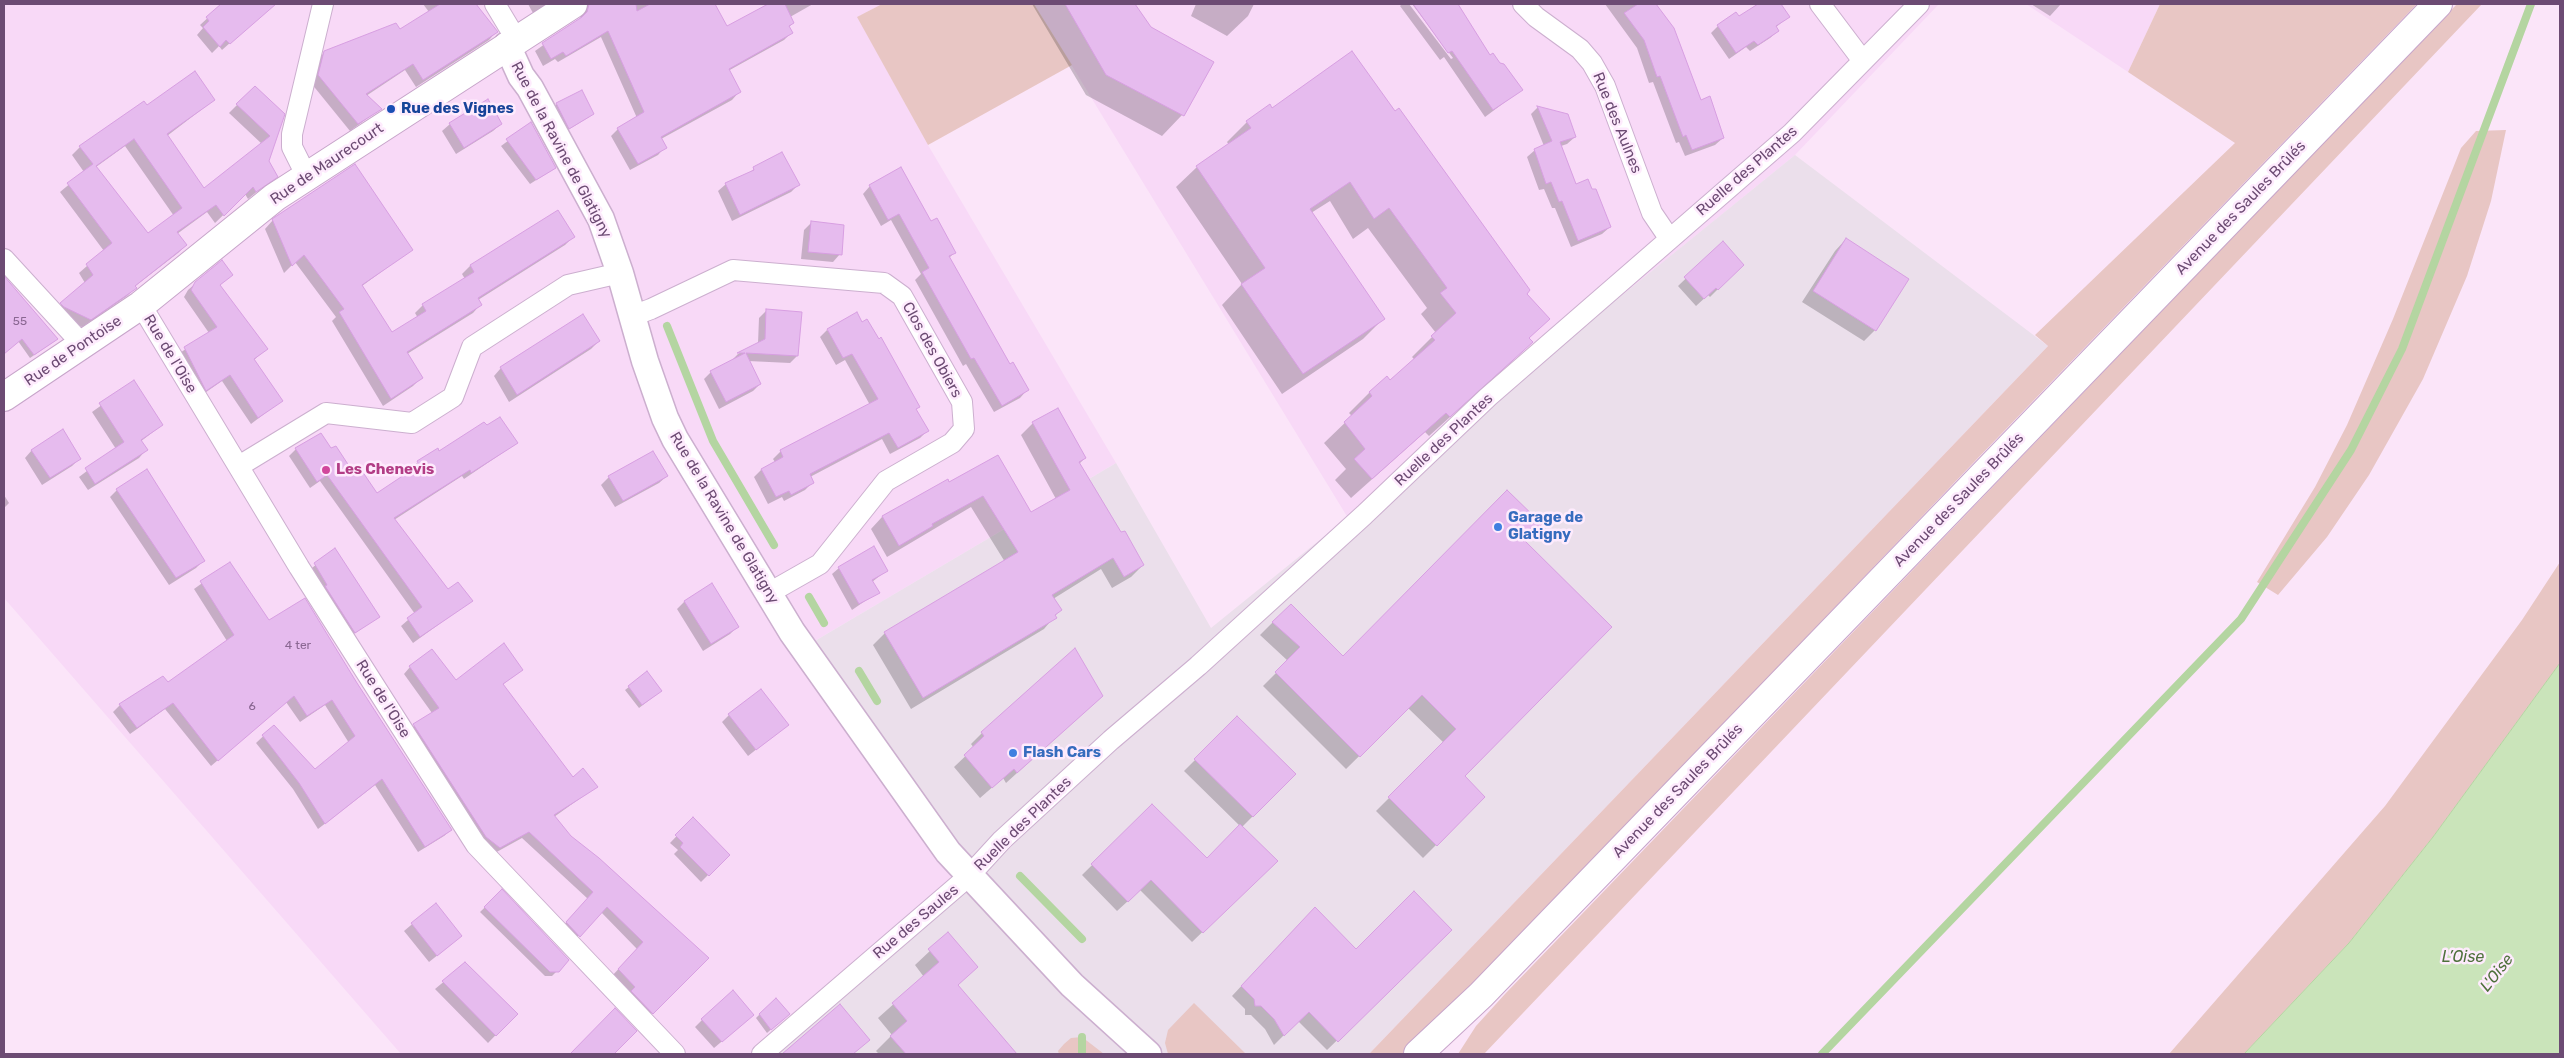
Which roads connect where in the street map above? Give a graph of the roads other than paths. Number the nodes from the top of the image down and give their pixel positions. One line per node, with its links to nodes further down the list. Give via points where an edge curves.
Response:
1 (323, 4): 10 (street, via 292,134 292,147)
2 (496, 4): 8 (street)
3 (573, 4): 8 (main road, Rue de Maurecourt)
4 (1523, 4): 11 (street, Rue des Aulnes, via 1580,49 1592,63 1605,86 1652,213)
5 (1820, 4): 9 (street)
6 (1919, 4): 9 (street, Ruelle des Plantes)
7 (2438, 4): 21 (main road, Avenue des Saules Brûlés)
8 (512, 42): 10 (main road, Rue de Maurecourt); 13 (street, Rue de la Ravine de Glatigny, via 520,76 530,88 600,219)
9 (1864, 61): 11 (street, Ruelle des Plantes, via 1792,133)
10 (307, 177): 14 (main road, Rue de Maurecourt, via 231,231)
11 (1669, 238): 20 (street, Ruelle des Plantes, via 1488,398 1205,659 1111,740 1002,840)
12 (4, 259): 16 (street)
13 (620, 273): 15 (street, Rue de la Ravine de Glatigny); 18 (street, via 568,285 472,347 453,398 412,423 326,413)
14 (141, 305): 16 (main road, Rue de Pontoise); 18 (street, Rue de l'Oise)
15 (632, 316): 19 (street, Rue de la Ravine de Glatigny, via 675,440); 19 (street, Clos des Obiers, via 733,270 884,283 902,296 962,402 964,429 952,444 886,481 820,564)
16 (83, 345): 17 (main road, Rue de Pontoise)
17 (4, 397)
18 (238, 466): 22 (street, Rue de l'Oise, via 476,845)
19 (770, 593): 20 (street, Rue de la Ravine de Glatigny, via 803,648 948,852)
20 (969, 876): 23 (street, Rue des Saules); 24 (street, Rue des Saules, via 1072,985)
21 (1481, 996): 25 (main road, Avenue des Saules Brûlés); 26 (main road, Avenue des Saules Brûlés)
22 (675, 1054)
23 (762, 1054)
24 (1148, 1054)
25 (1418, 1054)
26 (1441, 1054)

